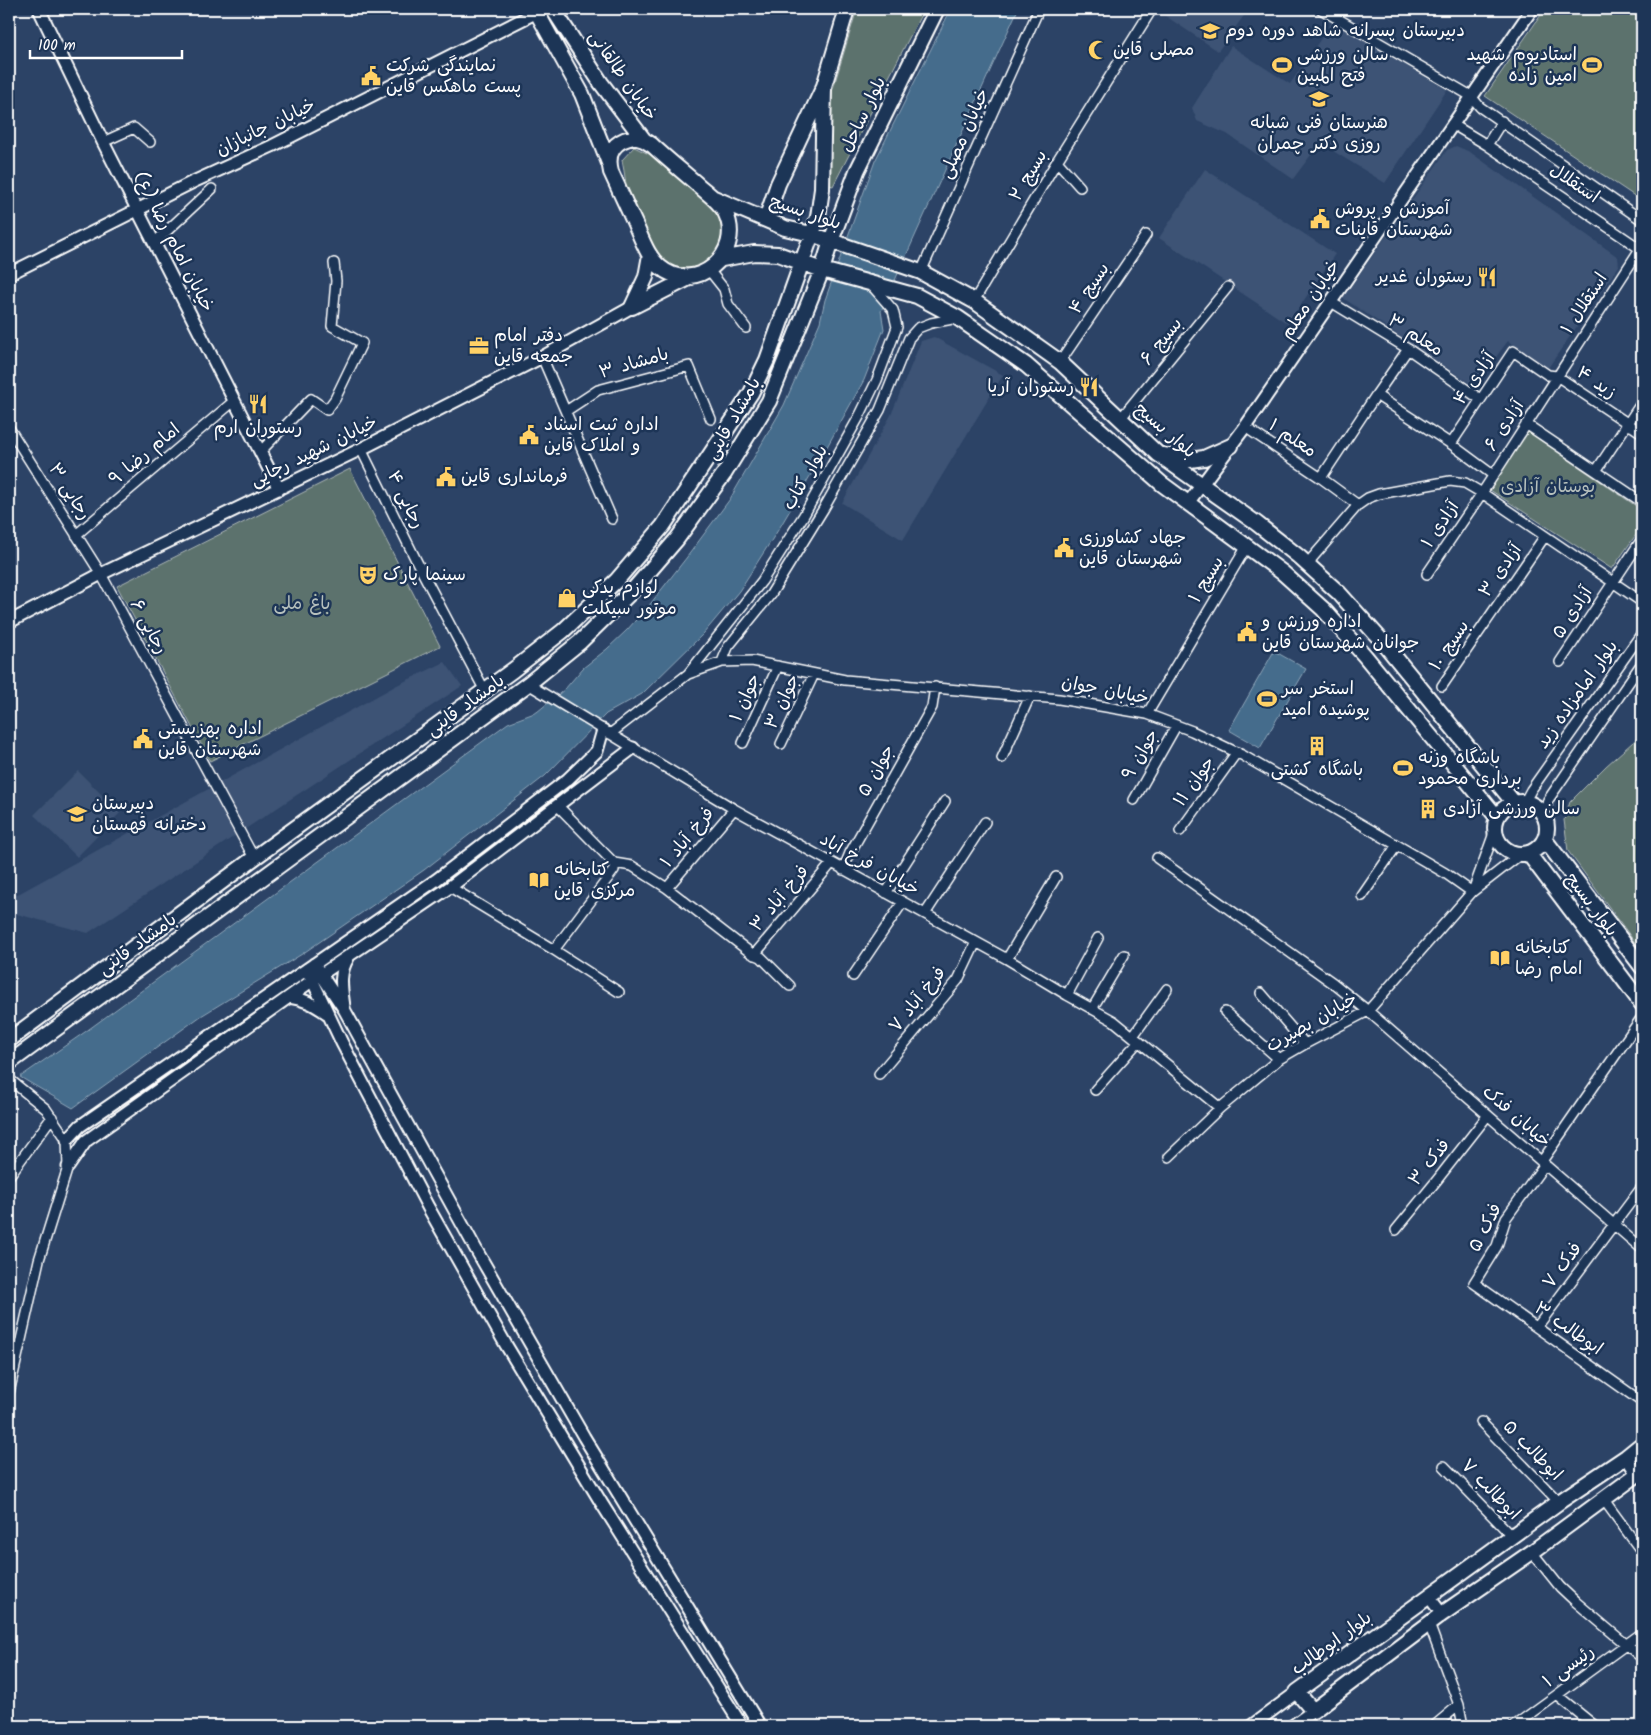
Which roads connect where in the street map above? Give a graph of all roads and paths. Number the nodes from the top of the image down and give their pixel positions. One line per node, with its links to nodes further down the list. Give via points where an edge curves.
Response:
1 (40, 9): 15 (street, خیابان امام رضا (ع))
2 (553, 9): 14 (main road, خیابان طالقانی, via 601,83)
3 (847, 9): 10 (main road, بلوار ساحل)
4 (937, 9): 28 (main road, بلوار ساحل, via 857,172)
5 (1039, 9): 37 (street, خیابان مصلی)
6 (1152, 9): 18 (street, بسیج ۲)
7 (1321, 9): 11 (street, استقلال)
8 (1532, 9): 11 (street, خیابان معلم)
9 (539, 10): 19 (main road, via 582,94); 23 (street, خیابان جانبازان, via 272,146)
10 (824, 86): 24 (main road, بلوار ساحل, via 778,184); 26 (main road, بلوار ساحل, via 822,189 818,217)
11 (1471, 96): 12 (street, استقلال, via 1480,107); 13 (street, خیابان معلم)
12 (1502, 121): 17 (street); 25 (street, استقلال)
13 (1452, 124): 17 (street, استقلال); 43 (street, خیابان معلم)
14 (644, 140): 19 (main road, via 634,137 616,144); 22 (main road, خیابان طالقانی)
15 (103, 142): 16 (street, via 134,128); 23 (street, خیابان امام رضا (ع))
16 (150, 142)
17 (1487, 145): 30 (street, استقلال)
18 (1057, 161): 20 (street); 42 (street, بسیج ۲)
19 (609, 162): 31 (main road)
20 (1080, 187)
21 (212, 189): 29 (street)
22 (714, 198): 24 (main road, بلوار بسیج); 32 (main road, via 725,211 730,227 729,244)
23 (138, 210): 29 (street, خیابان امام رضا (ع)); 38 (street, خیابان جانبازان)
24 (766, 219): 26 (main road, بلوار بسیج, via 785,228)
25 (1642, 220)
26 (811, 234): 28 (main road, بلوار بسیج); 34 (main road, بلوار ساحل)
27 (1146, 235): 52 (street, بسیج ۴)
28 (830, 241): 36 (main road, بلوار ساحل); 37 (main road, بلوار بسیج)
29 (154, 243): 57 (street, خیابان امام رضا (ع))
30 (1641, 250): 54 (street, استقلال ۱)
31 (650, 255): 39 (main road, via 661,268 676,275); 44 (main road, via 646,277)
32 (722, 259): 34 (main road, via 754,253 778,254); 35 (main road)
33 (334, 263): 70 (street, via 336,281 332,326 362,343 327,410 311,399)
34 (802, 263): 36 (main road); 51 (main road, بامشاد قاینی)
35 (709, 270): 39 (main road); 46 (street)
36 (822, 270): 40 (main road); 53 (main road, بامشاد قاینی)
37 (922, 272): 42 (main road, بلوار بسیج)
38 (9, 274)
39 (693, 276): 44 (main road)
40 (870, 284): 45 (main road, via 917,296); 47 (street, بلوار کتاب, via 893,310 897,327)
41 (1228, 287): 60 (street, بسیج ۶)
42 (974, 301): 52 (main road, بلوار بسیج)
43 (1331, 302): 49 (street, معلم ۳); 64 (street, خیابان معلم)
44 (632, 307): 50 (street, خیابان شهید رجایی)
45 (958, 318): 48 (street, بلوار کتاب, via 918,328); 79 (main road, via 1037,374)
46 (746, 328)
47 (894, 340): 48 (street, via 903,340); 98 (street, بلوار کتاب, via 860,415 804,515 762,581)
48 (906, 346): 94 (street, بلوار کتاب, via 880,410 834,492 771,594 728,647)
49 (1408, 349): 55 (street); 56 (street, معلم ۳)
50 (542, 357): 59 (street); 69 (street, خیابان شهید رجایی)
51 (767, 360): 53 (main road); 103 (main road, بامشاد قاینی, via 751,393 706,464 652,539 617,580 563,631)
52 (1060, 362): 60 (main road, بلوار بسیج)
53 (783, 368): 100 (main road, بامشاد قاینی, via 768,401 729,466 677,539 633,590 580,642)
54 (1557, 376): 56 (street, آزادی ۴, via 1548,375 1514,351); 62 (street, زید ۴); 63 (street, آزادی ۶)
55 (1376, 395): 67 (street); 74 (street)
56 (1480, 399): 67 (street, آزادی ۴)
57 (234, 401): 70 (street, خیابان امام رضا (ع)); 82 (street, امام رضا ۹)
58 (1642, 402): 62 (street)
59 (566, 411): 61 (street, بامشاد ۳, via 598,390 689,366); 81 (street)
60 (1121, 418): 71 (main road, بلوار بسیج)
61 (711, 419)
62 (1628, 423): 66 (street, زید ۴); 72 (street)
63 (1526, 424): 72 (street); 73 (street, آزادی ۶)
64 (1245, 427): 68 (street, خیابان معلم); 74 (street, معلم ۱)
65 (9, 428): 82 (street, رجایی ۳)
66 (1642, 433)
67 (1451, 444): 73 (street)
68 (1231, 446): 71 (main road, via 1204,458 1190,460); 75 (street, خیابان معلم)
69 (361, 449): 76 (street, خیابان شهید رجایی); 103 (street, رجایی ۴)
70 (260, 452): 76 (street, خیابان امام رضا (ع))
71 (1158, 454): 75 (main road, بلوار بسیج)
72 (1596, 471): 78 (street)
73 (1493, 475): 77 (street, آزادی ۶)
74 (1321, 478): 80 (street, معلم ۱)
75 (1201, 486): 79 (street, خیابان معلم); 86 (main road, بلوار بسیج, via 1256,523)
76 (279, 489): 87 (street, خیابان شهید رجایی)
77 (1482, 493): 80 (street, via 1465,483 1450,481 1379,494); 83 (street); 88 (street, آزادی ۱)
78 (1642, 502)
79 (1188, 503): 85 (main road)
80 (1358, 505): 86 (street)
81 (612, 520)
82 (76, 535): 87 (street, رجایی ۳)
83 (1545, 536): 89 (street); 92 (street, آزادی ۳)
84 (1642, 539): 89 (street, آزادی ۵)
85 (1247, 546): 105 (street, بسیج ۱); 118 (main road, via 1323,609)
86 (1307, 564): 115 (main road, بلوار بسیج, via 1339,593 1382,641)
87 (101, 574): 91 (street, خیابان شهید رجایی); 126 (street, رجایی ۶)
88 (1427, 574)
89 (1613, 581): 90 (street); 95 (street, آزادی ۵)
90 (1642, 602)
91 (9, 622)
92 (1484, 624): 101 (street, بسیج ۱۰)
93 (1642, 633): 115 (street, بلوار امامزاده زید, via 1531,790)
94 (722, 662): 97 (street, خیابان جوان, via 752,661); 98 (street, خیابان جوان)
95 (1560, 662)
96 (1642, 663): 119 (street, بلوار امامزاده زید, via 1548,800)
97 (778, 666): 99 (street, خیابان جوان); 108 (street, جوان ۱)
98 (688, 674): 107 (street)
99 (814, 674): 102 (street, خیابان جوان); 109 (street, جوان ۳)
100 (528, 684): 107 (street, خیابان فرخ آباد); 141 (main road, بامشاد قاینی)
101 (1442, 686)
102 (935, 687): 104 (street, خیابان جوان); 130 (street, جوان ۵, via 932,707)
103 (485, 691): 126 (main road, بامشاد قاینی)
104 (1030, 696): 105 (street, خیابان جوان); 112 (street)
105 (1147, 714): 106 (street, خیابان جوان)
106 (1176, 726): 111 (street, خیابان جوان); 113 (street, جوان ۹)
107 (606, 732): 110 (street, خیابان فرخ آباد); 148 (street, via 597,751 568,779 436,880)
108 (744, 743)
109 (781, 744)
110 (633, 748): 116 (street); 117 (street, خیابان فرخ آباد)
111 (1237, 752): 121 (street, جوان ۱۱); 124 (street, خیابان جوان)
112 (1002, 758)
113 (1134, 800)
114 (945, 801): 135 (street)
115 (1519, 802): 118 (main road, via 1508,804); 119 (main road, via 1540,809)
116 (557, 804): 128 (street); 132 (street)
117 (734, 809): 129 (street, خیابان فرخ آباد); 133 (street, فرخ آباد ۱)
118 (1496, 816): 122 (main road)
119 (1544, 817): 123 (main road, via 1548,824)
120 (985, 822): 138 (street)
121 (1180, 831)
122 (1494, 833): 125 (main road, via 1502,848 1517,855); 134 (street)
123 (1545, 840): 125 (main road, via 1533,852); 149 (main road, بلوار بسیج)
124 (1397, 844): 134 (street, خیابان جوان); 136 (street)
125 (1524, 854): 134 (street); 158 (main road, بلوار بسیج)
126 (254, 858): 139 (main road, بامشاد قاینی)
127 (1157, 858): 161 (street, خیابان فدک)
128 (614, 863): 133 (street, via 632,866); 143 (street, via 614,870)
129 (831, 864): 130 (street, خیابان فرخ آباد); 144 (street, فرخ آباد ۳)
130 (843, 870): 135 (street, خیابان فرخ آباد)
131 (1056, 877): 147 (street)
132 (450, 887): 143 (street); 146 (street)
133 (667, 888): 144 (street)
134 (1472, 892): 161 (street, خیابان بصیرت)
135 (886, 893): 137 (street, خیابان فرخ آباد)
136 (1362, 896)
137 (903, 902): 138 (street, خیابان فرخ آباد); 150 (street)
138 (925, 914): 142 (street, خیابان فرخ آباد)
139 (164, 925): 141 (main road); 166 (main road, بامشاد قاینی)
140 (1098, 938): 156 (street)
141 (176, 940): 169 (main road, بامشاد قاینی)
142 (976, 942): 147 (street, خیابان فرخ آباد); 170 (street, فرخ آباد ۷, via 958,980)
143 (554, 950): 154 (street)
144 (754, 955): 152 (street, via 761,957)
145 (1124, 955): 160 (street)
146 (348, 957): 151 (street); 159 (street, via 342,967)
147 (1007, 959): 156 (street, خیابان فرخ آباد)
148 (310, 966): 151 (street); 176 (street, via 80,1126)
149 (1642, 967)
150 (853, 976)
151 (317, 978): 157 (street); 159 (street); 163 (street)
152 (790, 986)
153 (1167, 988): 165 (street)
154 (619, 992)
155 (1261, 992): 167 (street)
156 (1067, 995): 160 (street, خیابان فرخ آباد)
157 (289, 997): 163 (street, via 316,1005); 179 (street, via 86,1141)
158 (1642, 1004)
159 (344, 1009): 210 (street, via 574,1420)
160 (1092, 1009): 165 (street, خیابان فرخ آباد)
161 (1368, 1011): 167 (street, خیابان بصیرت); 174 (street, خیابان فدک)
162 (1225, 1012): 168 (street)
163 (328, 1014): 209 (street, via 428,1208 506,1345 596,1496)
164 (1642, 1017): 178 (street, فدک ۵)
165 (1136, 1039): 172 (street); 173 (street, خیابان فرخ آباد)
166 (9, 1040)
167 (1305, 1044): 168 (street, خیابان بصیرت)
168 (1279, 1059): 173 (street, خیابان بصیرت)
169 (9, 1063)
170 (878, 1074)
171 (9, 1079): 175 (street)
172 (1095, 1090)
173 (1220, 1108): 177 (street, خیابان بصیرت)
174 (1488, 1115): 178 (street, خیابان فدک); 183 (street, فدک ۳)
175 (52, 1117): 176 (street); 180 (street)
176 (67, 1140): 179 (street)
177 (1169, 1157)
178 (1544, 1162): 182 (street, خیابان فدک); 185 (street, فدک ۵, via 1506,1218 1497,1246)
179 (68, 1168): 187 (street, via 39,1260)
180 (9, 1176)
181 (1642, 1186): 182 (street, فدک ۷)
182 (1615, 1225): 184 (street, خیابان فدک); 186 (street, فدک ۷)
183 (1396, 1230)
184 (1642, 1248)
185 (1474, 1283): 186 (street, ابوطالب ۳)
186 (1537, 1327): 188 (street, ابوطالب ۳)
187 (9, 1393)
188 (1642, 1402)
189 (1481, 1422): 195 (street, ابوطالب ۵)
190 (1642, 1444): 191 (main road, بلوار ابوطالب)
191 (1626, 1457): 193 (street); 195 (main road, بلوار ابوطالب)
192 (1444, 1466): 196 (street, ابوطالب ۷)
193 (1640, 1473): 194 (main road)
194 (1604, 1500): 197 (main road); 198 (street)
195 (1558, 1502): 196 (main road, بلوار ابوطالب)
196 (1512, 1536): 199 (main road, بلوار ابوطالب)
197 (1532, 1552): 200 (main road); 203 (street, via 1560,1587)
198 (1642, 1552)
199 (1429, 1597): 200 (street); 205 (main road, بلوار ابوطالب)
200 (1442, 1614): 201 (main road)
201 (1429, 1624): 207 (street); 208 (main road)
202 (1642, 1633): 203 (street, رئیسی ۱)
203 (1626, 1645): 204 (street); 206 (street, رئیسی ۱)
204 (1642, 1658)
205 (1297, 1692): 208 (main road, بلوار ابوطالب); 211 (street)
206 (1558, 1696): 215 (street, رئیسی ۱); 216 (street)
207 (1460, 1705): 213 (street); 214 (street)
208 (1313, 1711): 212 (street)
209 (742, 1726)
210 (760, 1726)
211 (1251, 1726)
212 (1292, 1726)
213 (1434, 1726)
214 (1463, 1726)
215 (1514, 1726)
216 (1595, 1726)

